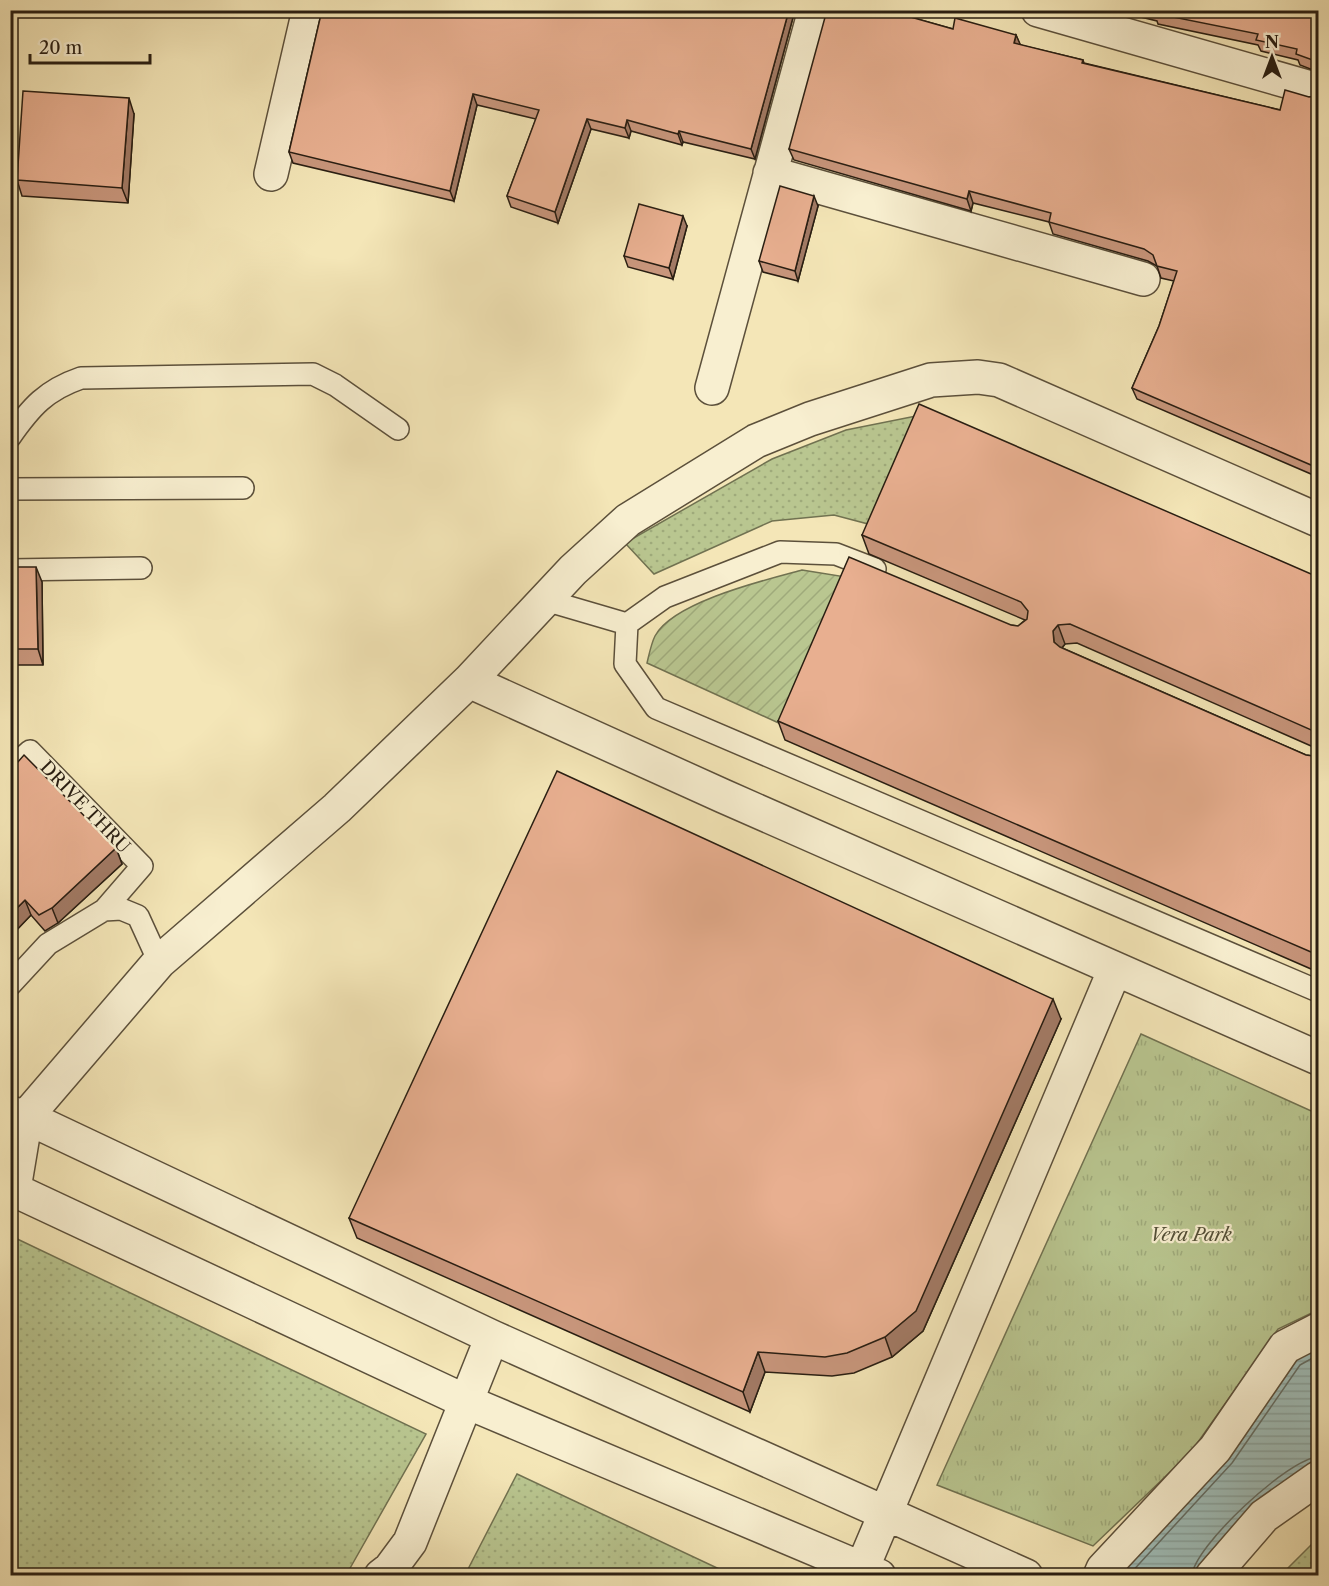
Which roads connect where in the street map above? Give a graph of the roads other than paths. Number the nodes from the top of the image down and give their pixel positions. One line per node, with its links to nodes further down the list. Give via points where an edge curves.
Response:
1 (309, 10): 6 (street)
2 (816, 10): 5 (street)
3 (1038, 10): 4 (street)
4 (1318, 90)
5 (770, 173): 7 (street); 8 (street)
6 (271, 174)
7 (1143, 279)
8 (712, 387)
9 (398, 429): 10 (lane, via 313,374 128,377 81,378 56,386 29,411)
10 (10, 437)
11 (243, 488): 12 (lane)
12 (10, 489)
13 (1318, 520): 17 (street, via 999,380 932,380 810,419 756,441 628,520)
14 (141, 568): 15 (lane)
15 (10, 570)
16 (890, 575): 18 (lane, via 836,554 780,552 665,597)
17 (545, 600): 18 (lane); 19 (street)
18 (627, 624): 25 (lane, via 625,664 656,708)
19 (469, 681): 22 (street, via 337,808); 23 (street)
20 (10, 769): 21 (lane, DRIVE THRU, via 30,751 142,866)
21 (104, 910): 22 (lane, via 121,909 138,916); 24 (lane, via 48,944)
22 (159, 962): 27 (street)
23 (1115, 969): 26 (street); 33 (street)
24 (10, 985)
25 (1318, 991)
26 (1318, 1058)
27 (18, 1115): 28 (street); 30 (street)
28 (12, 1188): 31 (street)
29 (1318, 1330): 37 (street, via 1285,1347 1215,1449)
30 (492, 1337): 31 (street); 33 (street)
31 (467, 1402): 34 (street); 35 (street, via 410,1542)
32 (1318, 1478): 38 (street, via 1264,1516)
33 (884, 1513): 34 (street); 36 (street)
34 (867, 1573)
35 (381, 1575)
36 (1026, 1575)
37 (1100, 1575)
38 (1212, 1575)

